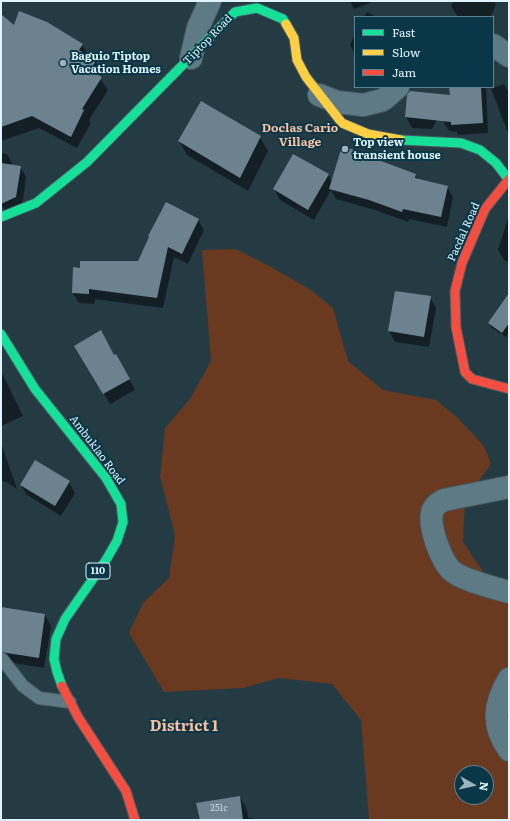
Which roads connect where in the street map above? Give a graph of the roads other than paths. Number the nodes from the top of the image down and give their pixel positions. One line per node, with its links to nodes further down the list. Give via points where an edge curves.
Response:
1 (210, 1): 4 (street, via 198,28)
2 (494, 45): 3 (street)
3 (509, 56)
4 (191, 58): 6 (street, Tiptop Road, via 235,12 257,8 283,19 294,38 297,60 306,78); 8 (street, Tiptop Road, via 77,170 36,203)
5 (397, 88): 6 (street, via 383,100 363,104 337,102)
6 (320, 95): 7 (street, Tiptop Road, via 342,123 368,134 405,141 468,145 480,150 496,163)
7 (509, 179): 10 (street, Pacdal Road, via 485,209 462,263 455,291 456,327 465,372 472,379)
8 (1, 217)
9 (1, 334): 15 (street, Ambuklao Road / 110, via 24,373 112,488 121,504 124,520 118,542 81,592 54,643 58,677)
10 (509, 389)
11 (509, 487): 12 (street, via 444,500 436,505 432,513 433,534 443,558 452,571 473,581)
12 (509, 592)
13 (2, 659): 15 (lane, via 23,686 39,698)
14 (509, 679): 16 (street, via 496,709 496,720 502,740)
15 (70, 702): 17 (street, Ambuklao Road / 110, via 125,791)
16 (509, 750)
17 (135, 820)

